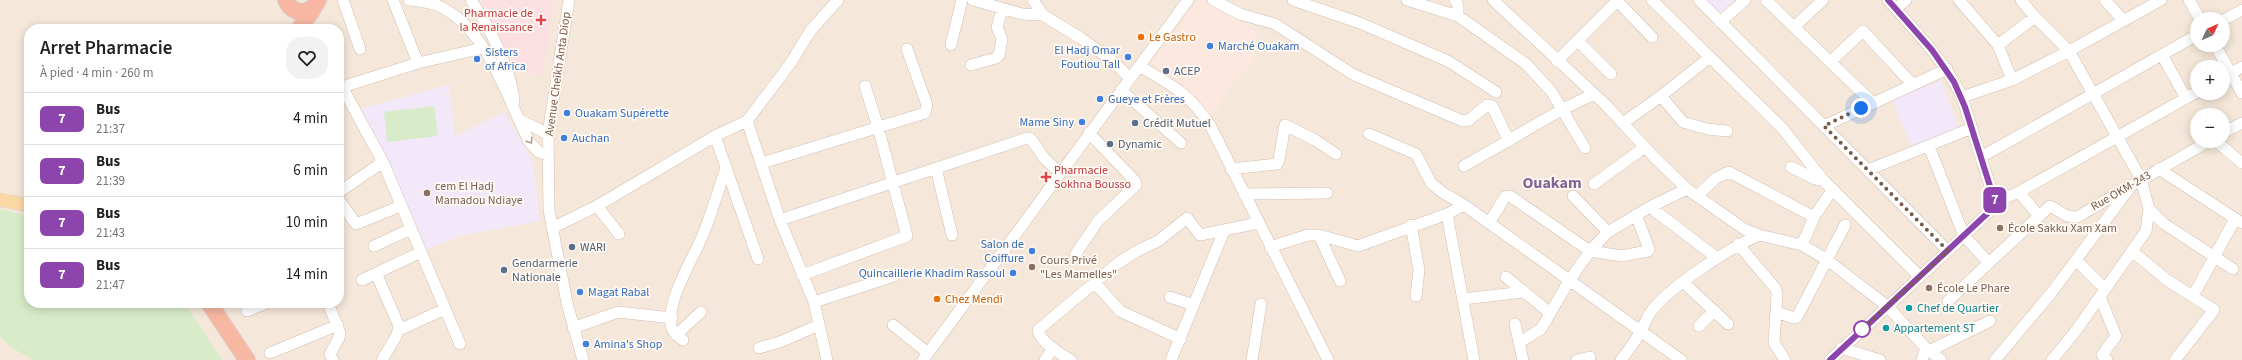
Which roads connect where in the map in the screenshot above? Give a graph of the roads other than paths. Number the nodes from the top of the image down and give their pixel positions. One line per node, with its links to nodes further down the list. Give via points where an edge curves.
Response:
1 (343, 0): 50 (street)
2 (393, 0): 57 (street)
3 (409, 0): 49 (street, via 438,6 458,18 475,34)
4 (471, 0): 81 (street, via 483,18 502,59 511,85)
5 (569, 0): 93 (street, Avenue Cheikh Anta Diop)
6 (838, 0): 84 (street, via 811,30 790,64)
7 (962, 0): 48 (street)
8 (972, 0): 31 (street)
9 (1033, 0): 35 (street)
10 (1188, 0): 59 (street)
11 (1213, 0): 97 (street, via 1240,14 1275,24 1354,75 1462,121 1470,120 1487,105 1492,106)
12 (1293, 0): 71 (street, via 1360,23 1448,61)
13 (1408, 0): 36 (street)
14 (1455, 0): 36 (street, via 1458,5)
15 (1493, 0): 55 (street)
16 (1617, 0): 44 (street); 46 (street)
17 (1652, 0): 54 (street)
18 (1699, 0): 40 (street)
19 (1745, 0): 40 (street)
20 (1766, 0): 43 (street)
21 (1823, 0): 43 (street)
22 (1888, 0): 32 (street)
23 (1906, 0): 32 (street)
24 (1959, 0): 47 (street)
25 (2021, 0): 38 (street)
26 (2105, 0): 39 (street)
27 (2160, 0): 39 (street)
28 (2189, 0): 34 (street)
29 (317, 2): 30 (highway, via 308,11 297,12); 42 (highway)
30 (287, 3): 41 (highway, via 292,15)
31 (1002, 9): 35 (street, via 1022,14); 58 (street, via 997,27 1002,40 999,54 996,58)
32 (1896, 9): 61 (street)
33 (2242, 10): 37 (street)
34 (2196, 12)
35 (1043, 15): 64 (street, via 1098,50)
36 (1458, 16): 82 (street, via 1501,49 1526,64)
37 (2230, 16)
38 (2035, 17): 47 (street); 52 (street)
39 (2123, 20): 52 (street)
40 (1720, 22): 87 (street)
41 (291, 24)
42 (302, 24)
43 (1794, 27): 56 (street)
44 (1652, 37)
45 (2190, 39): 53 (street)
46 (1578, 41): 55 (street); 62 (street)
47 (1998, 44): 66 (street)
48 (951, 45)
49 (483, 48): 57 (street); 81 (street)
50 (360, 49)
51 (907, 50): 88 (street, via 928,110)
52 (2069, 51): 66 (street); 75 (street)
53 (2162, 55): 75 (street); 79 (street)
54 (1710, 57): 76 (street); 120 (street, via 1782,128)
55 (1557, 61): 74 (street)
56 (1830, 62): 67 (street, via 1863,31); 80 (street)
57 (418, 63): 69 (street)
58 (971, 65)
59 (1139, 66): 64 (street); 114 (street, via 1179,89 1199,108)
60 (2242, 67): 63 (street)
61 (1947, 69): 67 (street); 78 (street)
62 (1611, 74)
63 (2230, 74)
64 (1130, 78): 70 (street)
65 (2230, 79): 72 (street)
66 (2012, 80): 78 (street)
67 (1913, 85): 80 (street)
68 (865, 86): 88 (street)
69 (344, 88)
70 (1121, 90): 92 (street); 98 (street)
71 (1496, 92)
72 (2242, 93)
73 (344, 94): 107 (street)
74 (1594, 94): 82 (street); 85 (street)
75 (2093, 94): 96 (street); 106 (street)
76 (1661, 96): 85 (street); 91 (street, via 1683,122 1707,129)
77 (2190, 96): 79 (street)
78 (1962, 97): 89 (street)
79 (2186, 98): 96 (street)
80 (1873, 103): 87 (street)
81 (515, 109): 83 (street)
82 (1563, 109): 97 (street); 101 (street)
83 (520, 120): 93 (street); 105 (street, one-way to 105, via 530,143)
84 (747, 121): 95 (street); 108 (street)
85 (1623, 123): 100 (street)
86 (2242, 123): 90 (street)
87 (1824, 126): 116 (street)
88 (878, 127): 108 (street); 119 (street)
89 (1972, 128): 99 (street); 106 (street)
90 (2230, 129)
91 (1727, 131)
92 (1089, 132): 117 (street); 167 (street, via 1136,185 1098,221)
93 (548, 134): 105 (street, Avenue Cheikh Anta Diop)
94 (1369, 134): 134 (street, via 1416,154 1431,183)
95 (715, 136): 112 (street); 136 (street)
96 (2118, 137): 118 (street); 126 (street)
97 (1509, 140): 110 (street)
98 (1181, 143)
99 (1929, 146): 116 (street); 158 (street)
100 (1645, 147): 121 (street); 124 (street)
101 (1585, 148)
102 (2196, 148): 115 (street, Rue OKM-243)
103 (2224, 148): 109 (street)
104 (1336, 154): 114 (street, via 1316,140 1285,125 1277,164)
105 (548, 155): 150 (street, Avenue Cheikh Anta Diop)
106 (1982, 158): 132 (street)
107 (383, 162): 123 (street); 135 (street)
108 (762, 163): 144 (street)
109 (2242, 164)
110 (1464, 166)
111 (1791, 167): 120 (street)
112 (726, 168): 170 (street); 206 (street, via 702,236 680,281)
113 (936, 168): 117 (street, via 1030,138 1045,159); 119 (street); 155 (street)
114 (1231, 169): 128 (street)
115 (2159, 169): 118 (street, Rue OKM-243); 145 (street)
116 (1868, 170): 164 (street)
117 (1060, 173): 225 (street)
118 (2142, 179): 122 (street, Rue OKM-243); 139 (street)
119 (893, 181): 144 (street); 176 (street, via 907,233 905,238)
120 (1824, 181): 125 (street)
121 (1594, 184)
122 (2131, 185): 142 (street, Rue OKM-243, via 2077,217 2061,215 2050,206); 172 (street)
123 (344, 189)
124 (1687, 189): 130 (street); 138 (street)
125 (1833, 189): 143 (street); 179 (street)
126 (2019, 192): 132 (street); 142 (street)
127 (1327, 193): 128 (street)
128 (1244, 194): 147 (street)
129 (1573, 196): 153 (street)
130 (1697, 196): 143 (street, via 1716,178 1729,172); 157 (street, via 1736,225)
131 (0, 200): 133 (main road)
132 (1995, 202): 158 (street, via 1990,211)
133 (24, 204)
134 (1464, 205): 140 (street); 146 (street)
135 (401, 206): 137 (street, via 356,224); 151 (street)
136 (597, 206): 150 (street); 154 (street)
137 (344, 207)
138 (1650, 207): 141 (street); 168 (street)
139 (2149, 208): 165 (street, via 2148,226); 169 (street, via 2163,223)
140 (1448, 214): 148 (street); 190 (street)
141 (1636, 215): 153 (street); 163 (street, via 1650,246 1648,251 1622,256)
142 (2038, 215): 173 (street, Rue OKM-243)
143 (1814, 216): 160 (street)
144 (780, 220): 176 (street)
145 (2239, 221): 169 (street)
146 (1489, 223): 163 (street, via 1505,197 1510,196); 182 (street)
147 (1258, 224): 152 (street); 162 (street)
148 (1411, 225): 156 (street, via 1358,246); 187 (street, via 1419,270)
149 (1845, 225): 171 (street)
150 (552, 228): 214 (street, Avenue Cheikh Anta Diop)
151 (412, 230): 161 (street); 166 (street)
152 (1224, 231): 183 (street, via 1200,235 1187,218 1166,236 1137,251); 194 (street)
153 (1608, 232): 163 (street)
154 (620, 234)
155 (952, 235)
156 (1319, 235): 162 (street, via 1308,235); 181 (street)
157 (1759, 235): 159 (street); 160 (street)
158 (1964, 236): 164 (street); 173 (street)
159 (1738, 244): 168 (street); 204 (street, via 1775,288)
160 (1802, 245): 171 (street)
161 (374, 246)
162 (1270, 247): 238 (street)
163 (1590, 251): 182 (street)
164 (1948, 251): 179 (street)
165 (2132, 251): 186 (street); 188 (street, via 2167,280)
166 (421, 252): 175 (street); 200 (street)
167 (1075, 255)
168 (1718, 258): 184 (street)
169 (2214, 258): 174 (street); 188 (street)
170 (758, 259)
171 (1826, 259): 195 (street); 204 (street, via 1796,318)
172 (2076, 260): 186 (street); 248 (street)
173 (1989, 263): 191 (street, Rue OKM-243)
174 (2233, 269)
175 (376, 273): 180 (street); 215 (street, via 397,318)
176 (802, 274): 192 (street)
177 (894, 276): 192 (street)
178 (1506, 277): 185 (street)
179 (1920, 277): 195 (street)
180 (362, 280)
181 (1340, 281)
182 (1570, 281): 205 (street); 216 (street)
183 (1094, 282): 217 (street, via 1120,311); 221 (street, via 1038,330 1040,336)
184 (1684, 283): 202 (street); 216 (street, via 1658,304)
185 (1524, 292): 190 (street); 205 (street)
186 (2102, 293): 249 (street); 250 (street, via 2116,336 2102,355)
187 (1416, 296)
188 (2193, 296): 251 (street, via 2214,310)
189 (1170, 297): 194 (street)
190 (1463, 299): 239 (street)
191 (1948, 301)
192 (814, 302): 211 (street)
193 (1261, 304): 237 (street)
194 (1194, 305): 217 (street)
195 (1887, 306): 222 (street); 223 (street)
196 (200, 308): 228 (highway)
197 (212, 308): 229 (highway)
198 (254, 308): 201 (street)
199 (330, 308): 210 (street)
200 (445, 309): 215 (street); 219 (street)
201 (247, 311)
202 (1714, 311): 209 (street); 213 (street)
203 (701, 312): 206 (street, via 679,337 671,325)
204 (1776, 312): 227 (street, via 1774,343)
205 (1550, 313): 218 (street, via 1537,333)
206 (672, 318): 214 (street, via 618,312)
207 (1990, 320): 223 (street)
208 (1515, 324): 218 (street)
209 (1728, 324)
210 (338, 325): 224 (street); 230 (street, via 339,338 330,354)
211 (819, 325): 220 (street); 233 (street)
212 (893, 325): 225 (street)
213 (1699, 326)
214 (573, 328): 232 (street, Avenue Cheikh Anta Diop)
215 (399, 330): 231 (street)
216 (1640, 333): 242 (street); 243 (street)
217 (1181, 339): 236 (street)
218 (1519, 342): 240 (street)
219 (460, 344)
220 (759, 348)
221 (1053, 348): 234 (street); 235 (street)
222 (1841, 348): 244 (street); 245 (street)
223 (1928, 350): 246 (street); 247 (street)
224 (270, 353)
225 (926, 357)
226 (1590, 357): 241 (street)
227 (1779, 358)
228 (236, 360)
229 (247, 360)
230 (333, 360)
231 (382, 360)
232 (583, 360)
233 (827, 360)
234 (1045, 360)
235 (1071, 360)
236 (1171, 360)
237 (1252, 360)
238 (1328, 360)
239 (1474, 360)
240 (1523, 360)
241 (1577, 360)
242 (1621, 360)
243 (1681, 360)
244 (1830, 360)
245 (1880, 360)
246 (1922, 360)
247 (1941, 360)
248 (1995, 360)
249 (2052, 360)
250 (2107, 360)
251 (2175, 360)

